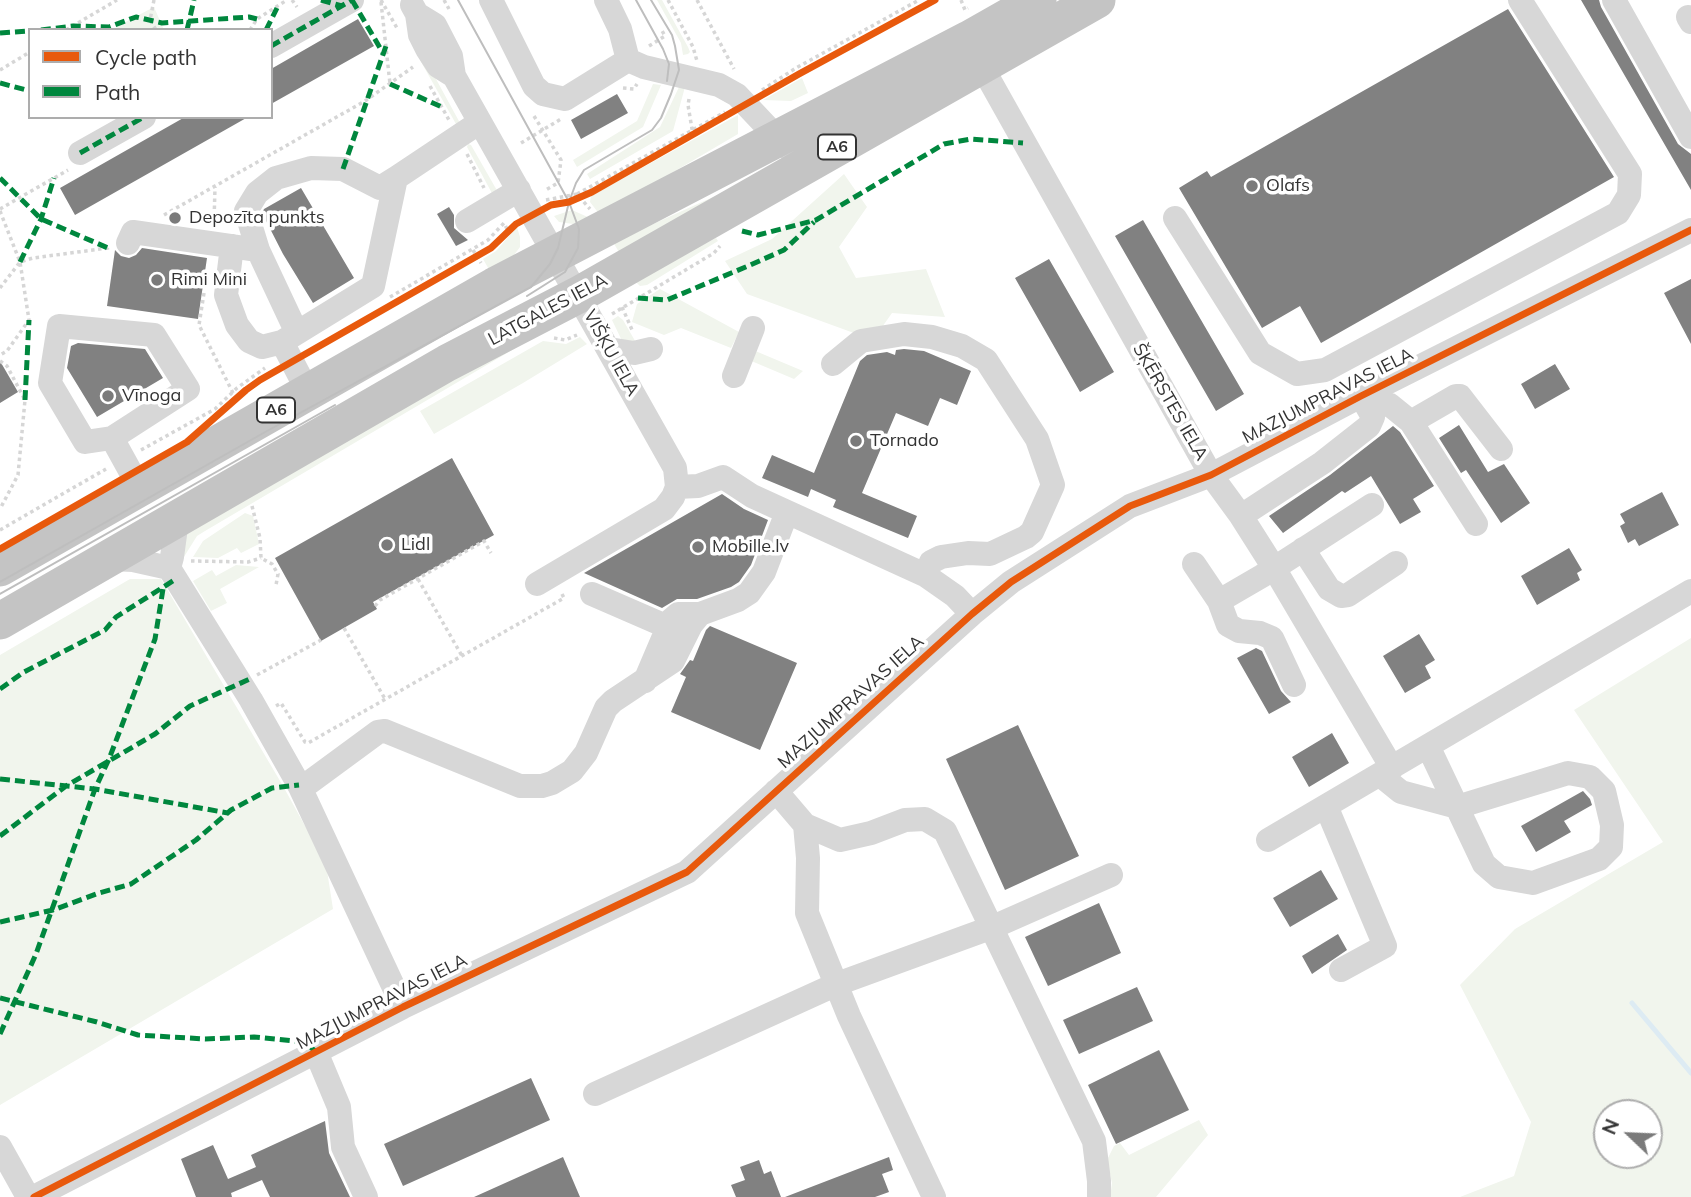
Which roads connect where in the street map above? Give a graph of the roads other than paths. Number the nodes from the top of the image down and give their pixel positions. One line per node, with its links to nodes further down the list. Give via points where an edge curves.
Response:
1 (352, 0): 9 (street)
2 (491, 0): 10 (street, via 534,86 543,94 565,99)
3 (606, 0): 10 (street)
4 (1038, 0): 15 (highway, A6)
5 (1097, 0): 11 (highway, LATGALES IELA / A6)
6 (1520, 0): 20 (street, via 1630,174 1629,195 1618,213 1325,370 1297,374 1260,353)
7 (429, 3): 13 (street, VIŠĶU IELA, via 420,35 438,66 454,76)
8 (1623, 3): 14 (street)
9 (273, 45)
10 (628, 60): 15 (street, via 719,85 737,95 751,95)
11 (981, 65): 17 (highway, LATGALES IELA / A6); 39 (street, ŠĶĒRSTES IELA)
12 (140, 119): 16 (street)
13 (480, 122): 18 (street); 19 (street, VIŠĶU IELA)
14 (1691, 137)
15 (778, 139): 17 (street); 26 (highway, A6)
16 (80, 153)
17 (800, 168): 27 (highway, LATGALES IELA / A6)
18 (396, 178): 25 (street, via 380,188 343,169 311,168 276,178 257,193 246,211); 31 (street, via 373,286)
19 (519, 190): 21 (street); 26 (street, VIŠĶU IELA)
20 (1175, 218)
21 (467, 221)
22 (1691, 230): 34 (street, MAZJUMPRAVAS IELA)
23 (131, 238): 24 (street)
24 (222, 244): 25 (street); 31 (street, via 226,295 237,325 249,341)
25 (258, 250): 31 (street)
26 (554, 255): 27 (street, VIŠĶU IELA); 31 (highway, A6, via 494,286)
27 (578, 295): 29 (street, VIŠĶU IELA); 44 (highway, LATGALES IELA / A6, via 447,363)
28 (753, 328): 33 (street)
29 (609, 349): 30 (street, via 634,353); 40 (street, VIŠĶU IELA, via 671,458)
30 (651, 349)
31 (293, 356): 38 (highway, A6)
32 (833, 364): 53 (street, via 861,341 904,334 962,346 986,360 1037,439 1053,485 1032,532 990,554 941,557 931,562)
33 (734, 376)
34 (1363, 399): 35 (street, via 1390,405); 39 (street, MAZJUMPRAVAS IELA); 43 (street, via 1373,417 1369,426)
35 (1411, 422): 37 (street, via 1460,396); 45 (street)
36 (112, 438): 36 (street, via 188,389 154,335 59,326 50,383 85,442); 38 (street)
37 (1501, 449)
38 (132, 474): 51 (highway, A6)
39 (1211, 475): 43 (street, ŠĶĒRSTES IELA); 59 (street, MAZJUMPRAVAS IELA, via 1130,506 1011,582)
40 (677, 487): 42 (street, via 723,477); 54 (street, via 664,509)
41 (1372, 505): 46 (street)
42 (787, 512): 53 (street); 58 (street, via 764,572 748,593)
43 (1241, 516): 52 (street, ŠĶĒRSTES IELA)
44 (177, 520): 47 (highway, LATGALES IELA / A6); 49 (street, via 172,558)
45 (1476, 524)
46 (1303, 549): 48 (street, via 1329,589 1341,596); 52 (street)
47 (111, 559): 49 (street); 60 (highway, LATGALES IELA / A6)
48 (1396, 563)
49 (178, 564): 66 (street)
50 (1194, 564): 57 (street)
51 (0, 568)
52 (1274, 568): 57 (street); 65 (street, ŠĶĒRSTES IELA)
53 (925, 575): 59 (street)
54 (548, 584)
55 (1691, 592): 64 (street)
56 (592, 594): 61 (street)
57 (1219, 601): 63 (street, via 1228,625 1272,638)
58 (700, 614): 61 (street, via 678,614); 62 (street, via 673,661)
59 (972, 614): 67 (street, MAZJUMPRAVAS IELA)
60 (0, 621)
61 (668, 627): 62 (street)
62 (645, 681): 66 (street, via 606,708 581,762 552,783 530,787 506,782 385,731)
63 (1294, 685)
64 (1428, 746): 65 (street); 69 (street)
65 (1386, 771): 68 (street); 69 (street, via 1401,792)
66 (299, 785): 76 (street)
67 (776, 791): 70 (street); 76 (street, MAZJUMPRAVAS IELA, via 687,872)
68 (1326, 806): 71 (street); 74 (street, via 1385,946)
69 (1457, 807): 69 (street, via 1568,774 1590,777 1604,791 1612,825 1611,847 1599,859 1533,883 1499,877 1484,864)
70 (805, 825): 73 (street, via 840,840 905,820 925,819 945,831); 75 (street, via 807,913)
71 (1268, 840)
72 (1111, 875): 73 (street)
73 (993, 927): 75 (street); 84 (street, via 1094,1141)
74 (1341, 970)
75 (837, 984): 78 (street); 83 (street)
76 (403, 1007): 77 (street, MAZJUMPRAVAS IELA)
77 (316, 1052): 81 (street, MAZJUMPRAVAS IELA); 82 (street, via 340,1107 343,1147)
78 (594, 1094)
79 (1, 1152): 80 (street)
80 (28, 1197)
81 (34, 1197)
82 (366, 1197)
83 (934, 1197)
84 (1099, 1197)

